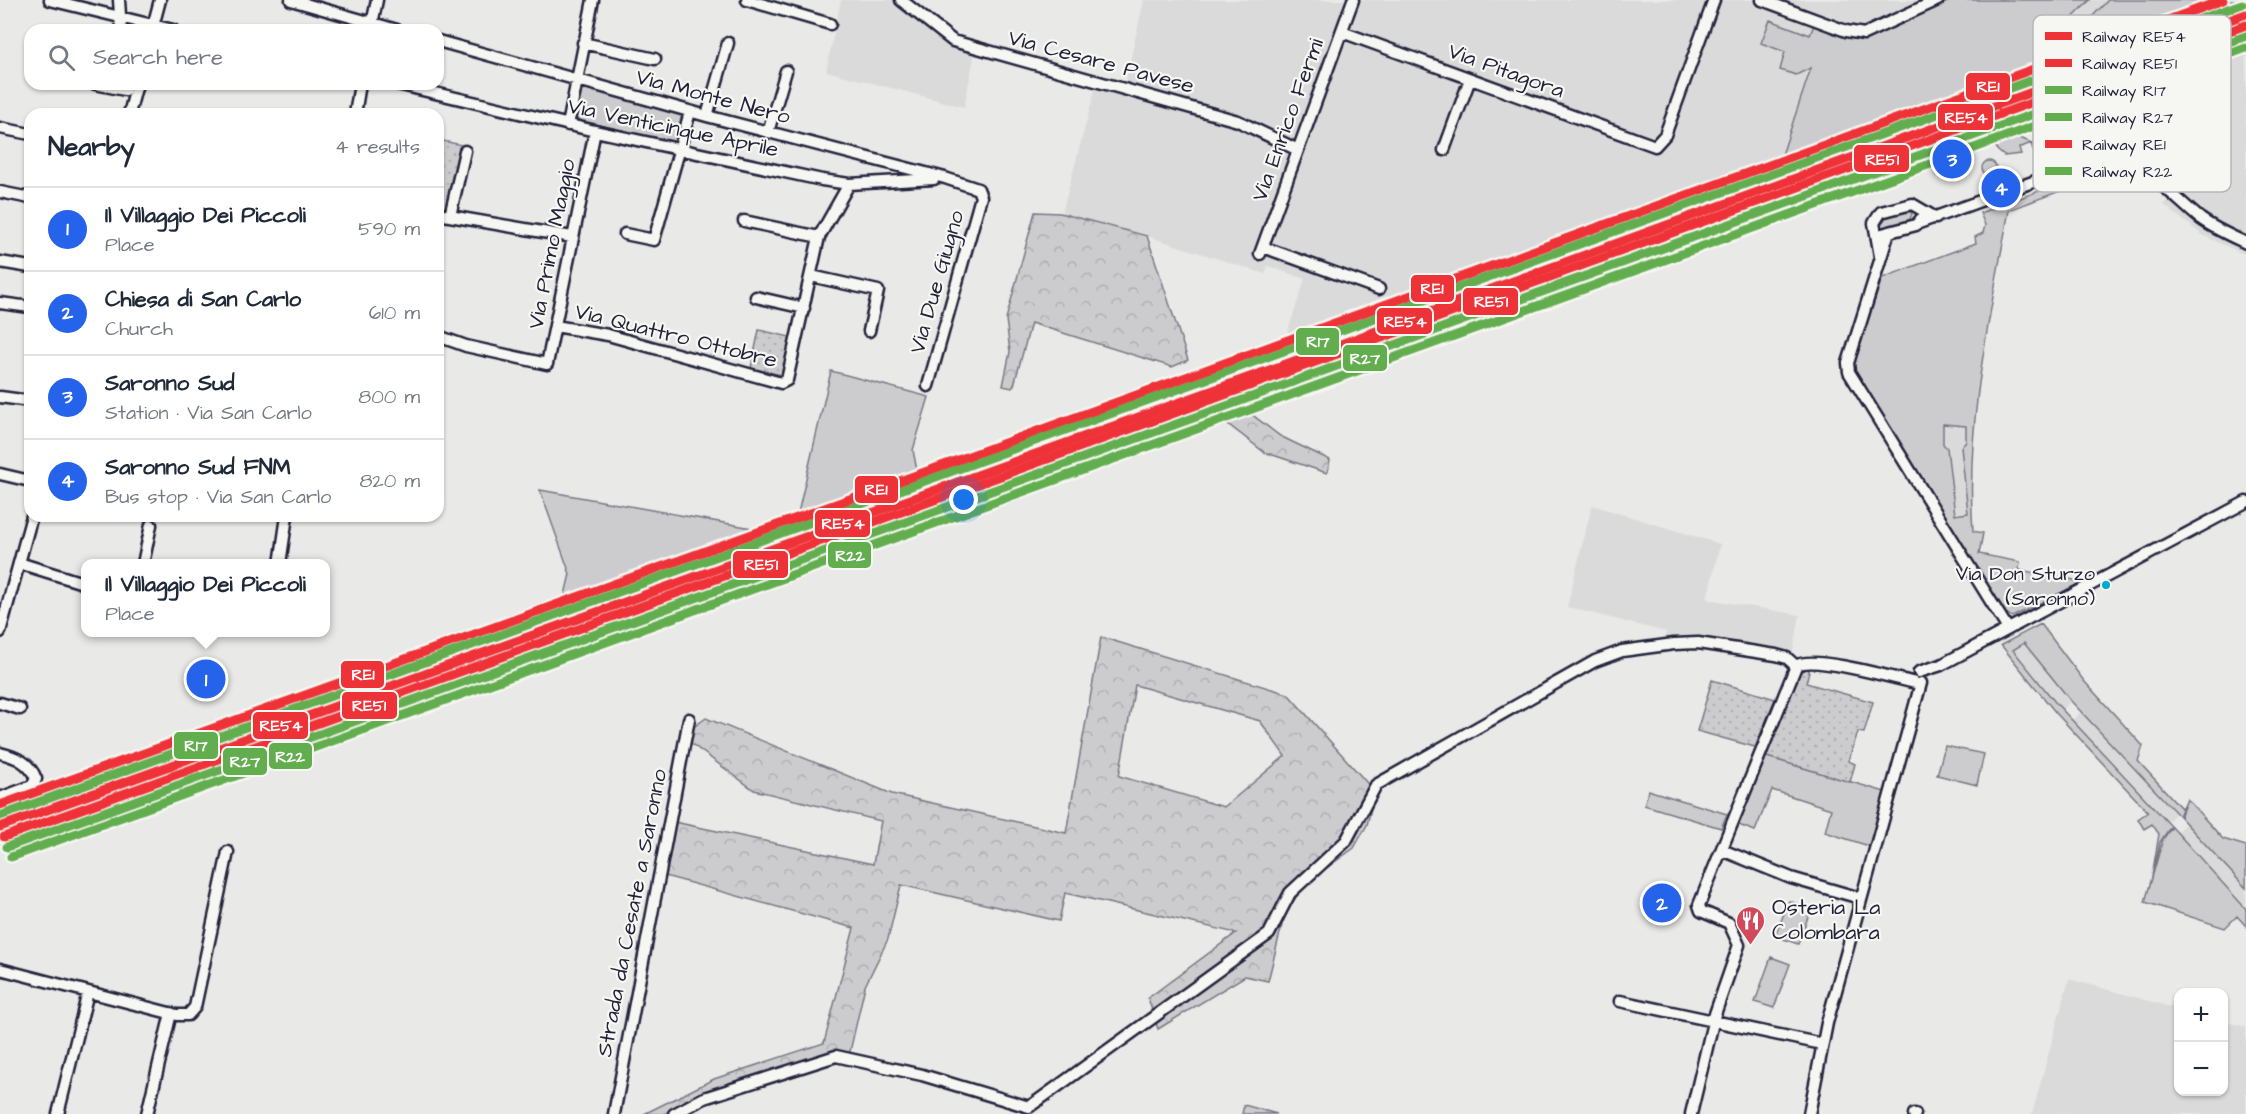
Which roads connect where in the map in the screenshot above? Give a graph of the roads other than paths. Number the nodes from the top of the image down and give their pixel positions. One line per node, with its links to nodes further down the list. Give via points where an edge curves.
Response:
1 (50, 0): 13 (street)
2 (119, 0): 13 (street)
3 (160, 0): 16 (street)
4 (291, 0): 17 (street)
5 (376, 0): 18 (street)
6 (593, 0): 22 (street)
7 (747, 0): 19 (street)
8 (901, 0): 43 (street, Via Cesare Pavese, via 953,41 1238,121)
9 (1353, 0): 20 (street, Via Enrico Fermi)
10 (1714, 0): 26 (street, Via Pitagora, via 1665,135 1657,145)
11 (1762, 0): 12 (street, via 1864,34)
12 (1938, 0)
13 (120, 16): 14 (street); 15 (street)
14 (121, 24)
15 (141, 24)
16 (153, 24)
17 (366, 24)
18 (372, 24)
19 (830, 24)
20 (1341, 32): 26 (street, Via Pitagora); 43 (street, Via Enrico Fermi)
21 (444, 43): 27 (street, Via Monte Nero)
22 (583, 43): 24 (street); 27 (street)
23 (728, 43): 36 (street)
24 (655, 59)
25 (786, 71): 40 (street)
26 (1470, 79): 44 (street)
27 (576, 80): 35 (street, Via Monte Nero); 37 (street)
28 (126, 90): 32 (street)
29 (135, 90): 32 (street)
30 (359, 90): 34 (street)
31 (422, 90): 37 (street, Via Venticinque Aprile)
32 (132, 101): 33 (street)
33 (130, 108)
34 (356, 108)
35 (690, 112): 36 (street, Via Monte Nero); 42 (street)
36 (707, 116): 40 (street, Via Monte Nero)
37 (568, 125): 39 (street, Via Venticinque Aprile)
38 (0, 128): 41 (street)
39 (595, 131): 42 (street, Via Venticinque Aprile); 62 (street, Via Primo Maggio)
40 (768, 132): 46 (street, Via Monte Nero)
41 (24, 133)
42 (680, 150): 48 (street, Via Venticinque Aprile); 60 (street, via 654,240)
43 (1298, 150): 69 (street, Via Enrico Fermi, via 1262,250)
44 (1444, 150)
45 (465, 151): 55 (street)
46 (945, 178): 48 (street, Via Venticinque Aprile); 49 (street, Via Monte Nero)
47 (2033, 182): 56 (street)
48 (849, 184): 63 (street)
49 (978, 189): 77 (street, Via Due Giugno, via 981,197)
50 (0, 192): 52 (street)
51 (2172, 192): 64 (street, via 2204,222)
52 (24, 197)
53 (1920, 210): 56 (street); 58 (street); 59 (street, via 1908,204 1881,212)
54 (444, 215): 55 (street)
55 (450, 216): 62 (street)
56 (1936, 218): 58 (street)
57 (744, 221): 63 (street)
58 (1919, 223): 61 (street)
59 (1874, 228): 61 (street); 65 (street)
60 (625, 234)
61 (1888, 235): 65 (street)
62 (572, 237): 74 (street, Via Primo Maggio)
63 (819, 237): 68 (street)
64 (2246, 243)
65 (1880, 256): 90 (street, via 1848,363 1849,372)
66 (0, 262): 67 (street)
67 (24, 266)
68 (811, 276): 73 (street); 75 (street, via 878,291)
69 (1379, 288)
70 (756, 297): 73 (street)
71 (0, 303): 72 (street)
72 (24, 306)
73 (804, 308): 74 (street, Via Quattro Ottobre, via 787,381 781,383 608,334)
74 (555, 326): 76 (street, Via Primo Maggio, via 547,364)
75 (869, 331)
76 (444, 338)
77 (928, 386)
78 (0, 397): 79 (street)
79 (24, 400)
80 (0, 474): 81 (street)
81 (24, 480)
82 (2246, 502): 90 (street)
83 (30, 522): 88 (street)
84 (286, 522): 87 (street)
85 (151, 525): 86 (street)
86 (144, 559)
87 (281, 559)
88 (19, 563): 89 (street); 91 (street)
89 (81, 582)
90 (2008, 630): 93 (street)
91 (0, 632)
92 (1796, 666): 93 (street, via 1809,662); 99 (street); 108 (street, via 1782,656 1698,643 1622,651 1594,660 1450,746 1381,781 1346,841 1290,893 1269,934)
93 (1918, 679): 101 (street, via 1918,698)
94 (0, 703): 95 (street)
95 (20, 709)
96 (689, 719): 111 (street, Strada da Cesate a Saronno)
97 (0, 753): 98 (street, via 21,760 36,779 32,786)
98 (0, 798)
99 (1722, 850): 101 (street, via 1791,878); 106 (street, via 1698,908 1729,923 1739,945)
100 (228, 852): 105 (street, via 195,1007 188,1015)
101 (1860, 898): 107 (street)
102 (0, 969): 103 (street)
103 (88, 992): 105 (street); 109 (street)
104 (1620, 1001): 106 (street)
105 (171, 1013): 110 (street)
106 (1714, 1022): 107 (street); 113 (street)
107 (1822, 1044): 114 (street)
108 (1027, 1110): 112 (street, via 921,1075 836,1056 704,1098)
109 (58, 1114)
110 (147, 1114)
111 (614, 1114)
112 (674, 1114)
113 (1691, 1114)
114 (1809, 1114)

